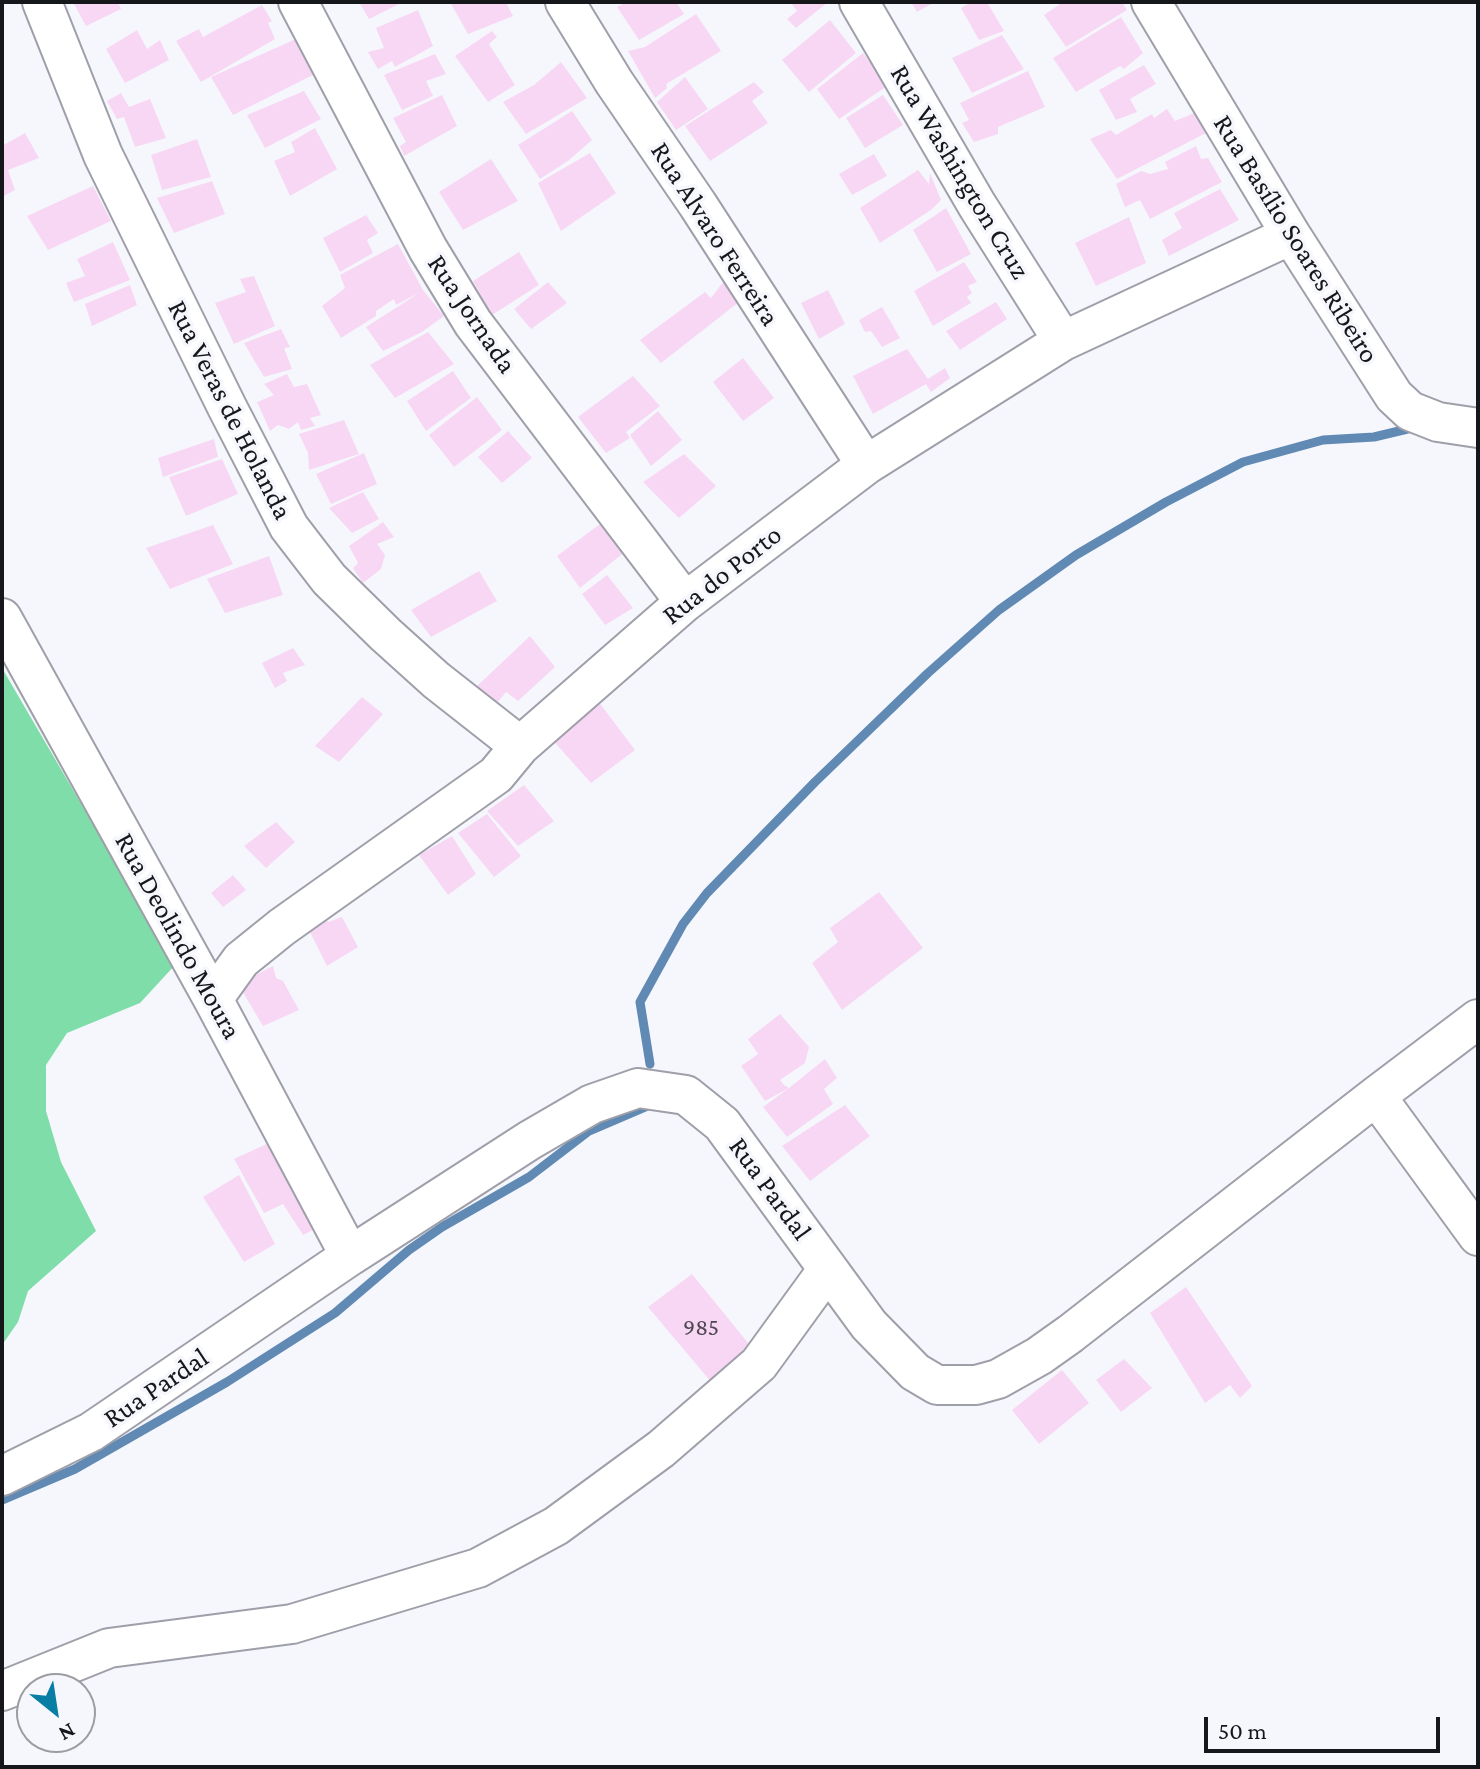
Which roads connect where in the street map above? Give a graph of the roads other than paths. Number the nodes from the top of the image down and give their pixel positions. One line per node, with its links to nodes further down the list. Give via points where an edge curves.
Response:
1 (42, 2): 12 (street, Rua Veras de Holanda, via 103,155 289,527 329,579 385,634)
2 (298, 2): 10 (street, Rua Jornada, via 428,249 473,323)
3 (565, 2): 9 (street, Rua Alvaro Ferreira)
4 (859, 2): 7 (street, Rua Washington Cruz)
5 (1151, 2): 6 (street, Rua Basílio Soares Ribeiro)
6 (1291, 235): 7 (street, Rua do Porto); 8 (street, Rua Basílio Soares Ribeiro, via 1394,396 1410,411 1438,422)
7 (1063, 341): 9 (street, Rua do Porto)
8 (1478, 428)
9 (866, 465): 10 (street, Rua do Porto)
10 (685, 602): 12 (street, Rua do Porto)
11 (2, 618): 13 (street, Rua Deolindo Moura)
12 (520, 746): 13 (street, Rua do Porto, via 496,775 241,960)
13 (213, 999): 17 (street, Rua Deolindo Moura)
14 (1478, 1019): 15 (street, Rua Pardal)
15 (1376, 1096): 16 (street); 18 (street, Rua Pardal, via 1070,1334 998,1379 937,1385 915,1372 869,1325)
16 (1478, 1236)
17 (350, 1256): 18 (street, Rua Pardal, via 530,1140 592,1104 638,1088 686,1095 722,1124); 19 (street, Rua Pardal, via 91,1432)
18 (828, 1269): 20 (street, via 759,1364 661,1449 556,1526 478,1568 292,1624 109,1648)
19 (2, 1476)
20 (2, 1691)

